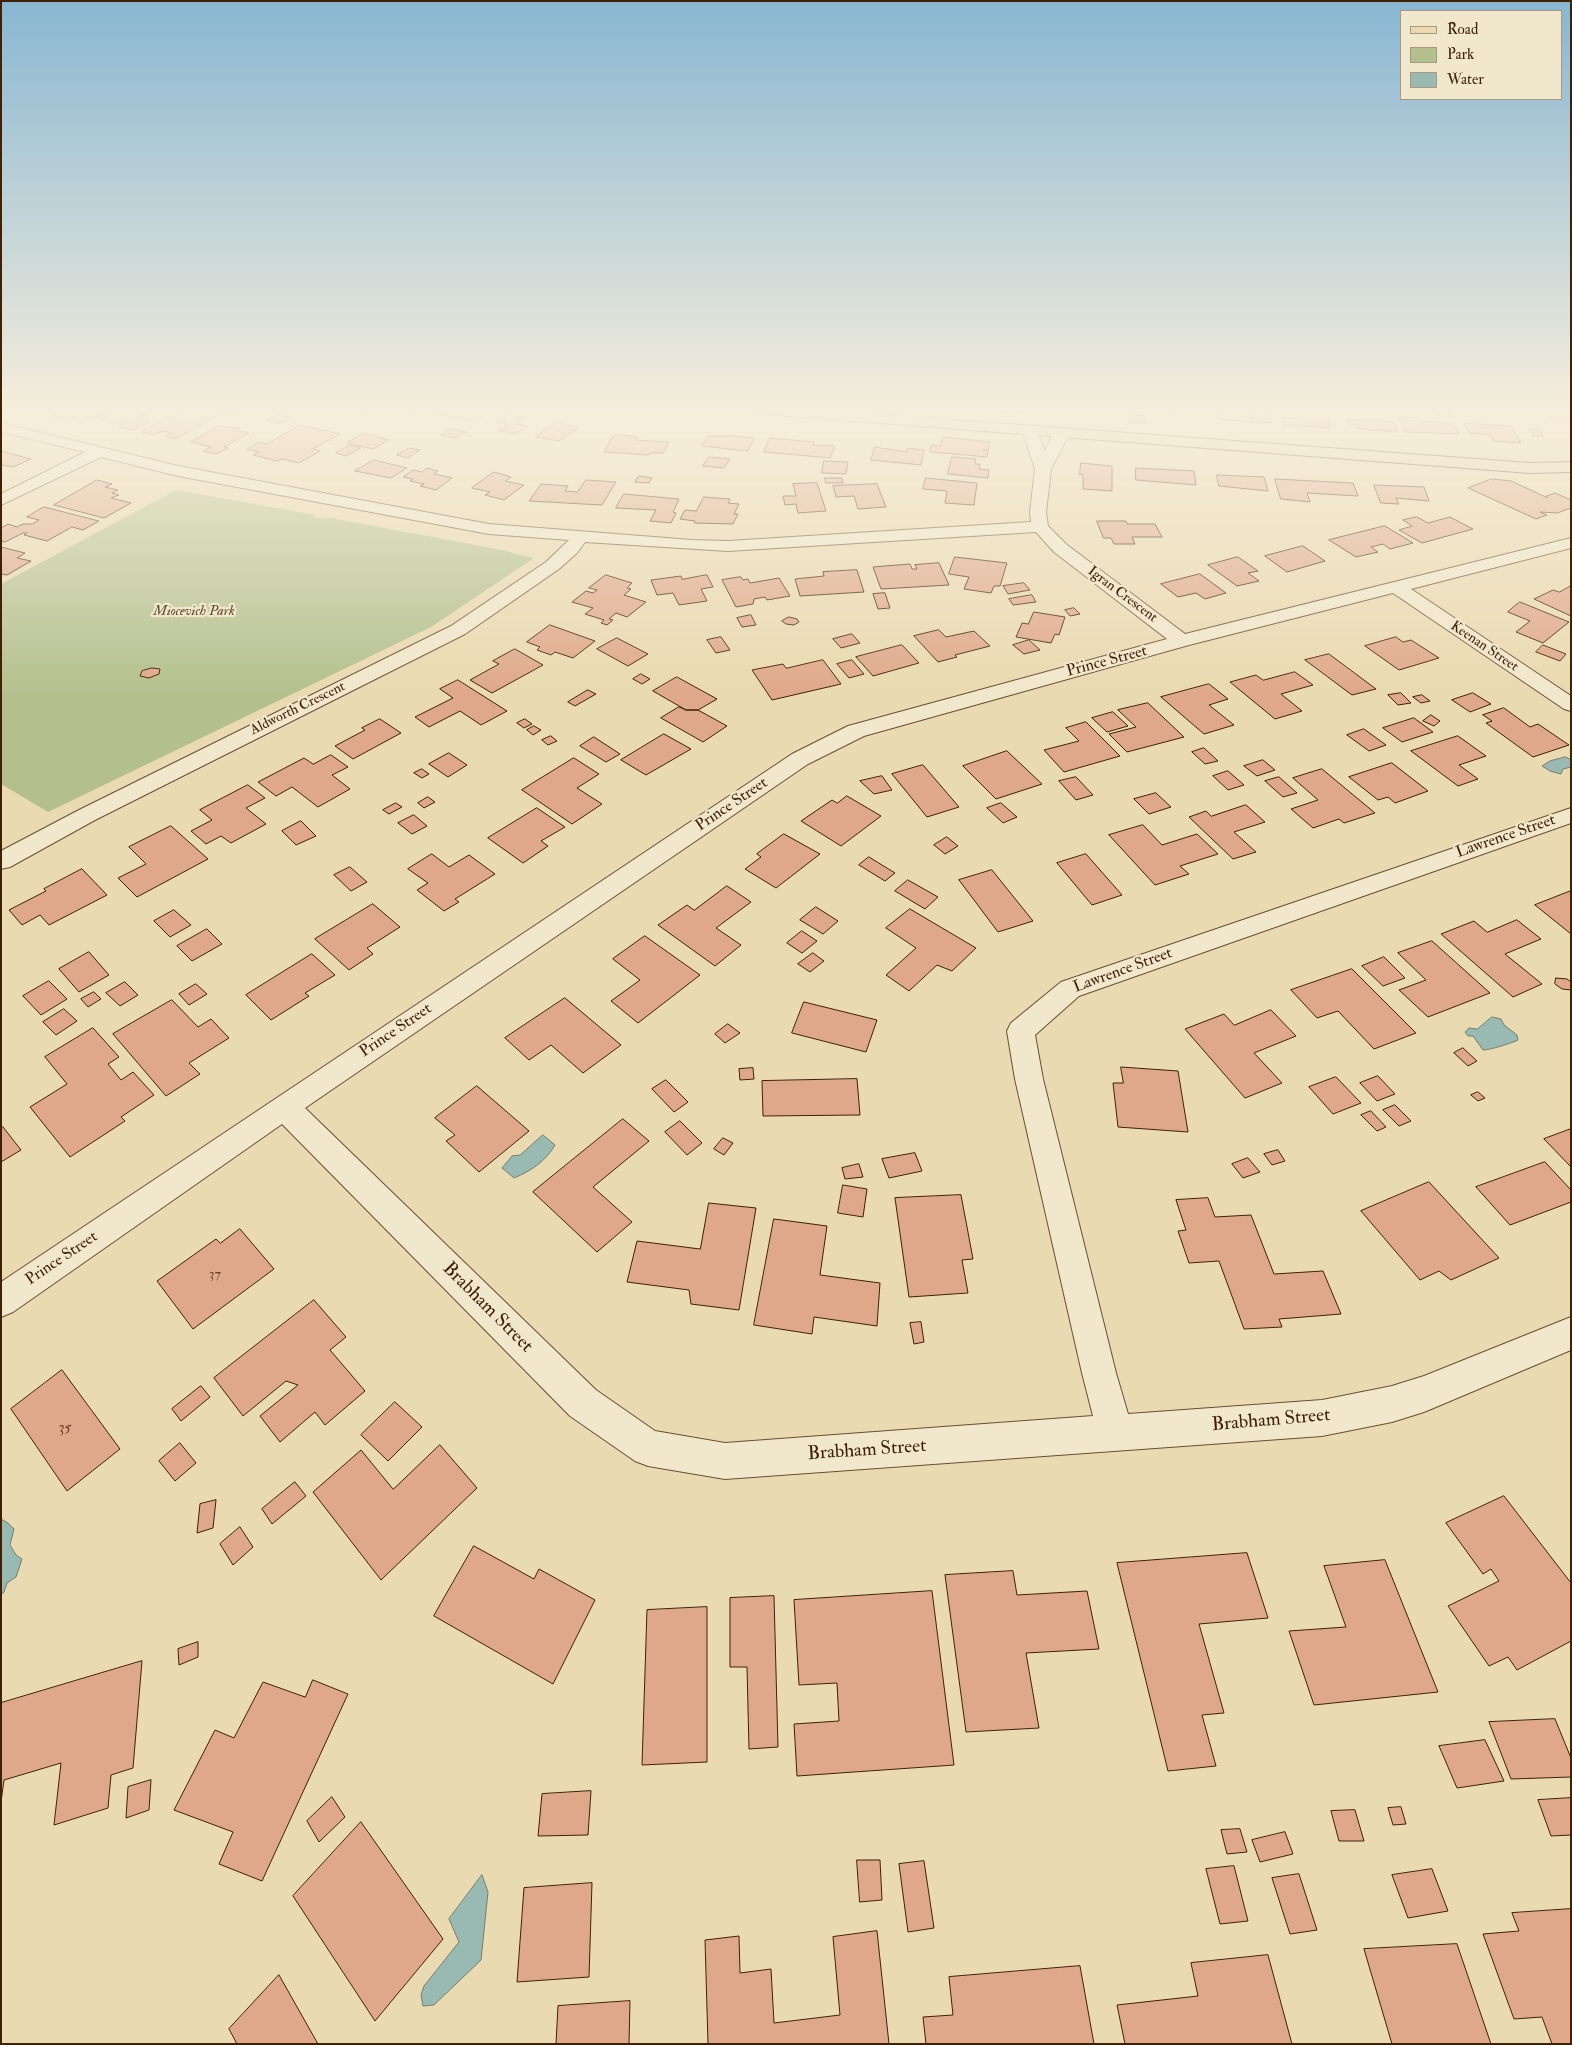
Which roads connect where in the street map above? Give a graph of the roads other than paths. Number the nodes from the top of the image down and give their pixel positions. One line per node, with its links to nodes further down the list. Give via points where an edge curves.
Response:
1 (355, 504): 4 (street, via 489,529)
2 (1039, 504): 3 (street)
3 (1040, 527): 4 (street, via 728,546); 7 (street, Igran Crescent, via 1060,548)
4 (580, 536): 10 (street, Aldworth Crescent, via 561,559 458,630 96,810)
5 (1571, 543): 6 (street, Prince Street)
6 (1396, 588): 7 (street, Prince Street); 8 (street, Keenan Street)
7 (1182, 642): 11 (street, Prince Street, via 856,731 800,759)
8 (1571, 705)
9 (1571, 815): 14 (street, Lawrence Street, via 1070,989 1021,1031 1031,1089)
10 (1, 861)
11 (284, 1107): 12 (street, Prince Street); 14 (street, Brabham Street, via 584,1403 648,1448 725,1461)
12 (1, 1301)
13 (1571, 1333): 14 (street, Brabham Street, via 1424,1394 1359,1412 1322,1418)
14 (1116, 1433)

